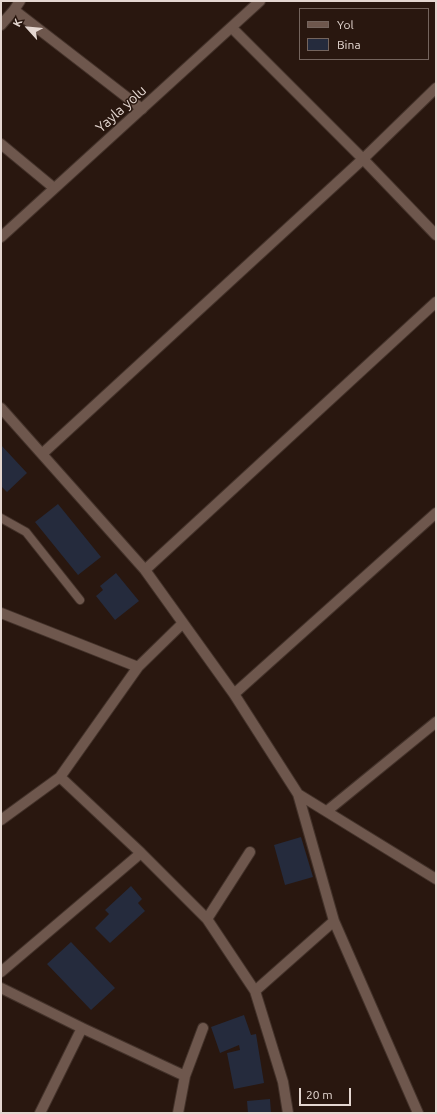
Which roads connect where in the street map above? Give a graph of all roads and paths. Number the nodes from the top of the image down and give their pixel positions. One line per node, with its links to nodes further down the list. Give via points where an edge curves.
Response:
1 (260, 1): 4 (street, Yayla yolu)
2 (17, 5): 3 (street); 6 (street)
3 (1, 25)
4 (232, 28): 6 (street, Yayla yolu); 8 (street)
5 (436, 88): 8 (street)
6 (142, 109): 9 (street, Yayla yolu)
7 (1, 144): 9 (street)
8 (363, 159): 10 (street); 14 (street)
9 (54, 188): 11 (street, Yayla yolu)
10 (436, 235)
11 (1, 238)
12 (436, 302): 17 (street)
13 (1, 408): 14 (street)
14 (42, 454): 17 (street)
15 (436, 513): 22 (street)
16 (1, 518): 18 (lane, via 26,532)
17 (145, 570): 20 (street)
18 (80, 600)
19 (1, 613): 21 (street)
20 (183, 623): 21 (street); 22 (street)
21 (138, 666): 24 (street)
22 (234, 694): 25 (street)
23 (436, 722): 26 (street)
24 (60, 777): 27 (street); 29 (street)
25 (298, 794): 26 (street); 32 (street)
26 (327, 811): 30 (street)
27 (1, 820)
28 (250, 852): 31 (street)
29 (141, 853): 31 (street); 33 (street)
30 (436, 879)
31 (207, 919): 35 (street)
32 (334, 921): 35 (street); 42 (street)
33 (1, 972)
34 (1, 988): 36 (street)
35 (255, 991): 41 (street, via 283,1082)
36 (82, 1028): 38 (street); 39 (street)
37 (203, 1028): 38 (street)
38 (185, 1076): 40 (street)
39 (40, 1113)
40 (178, 1113)
41 (288, 1113)
42 (418, 1113)

